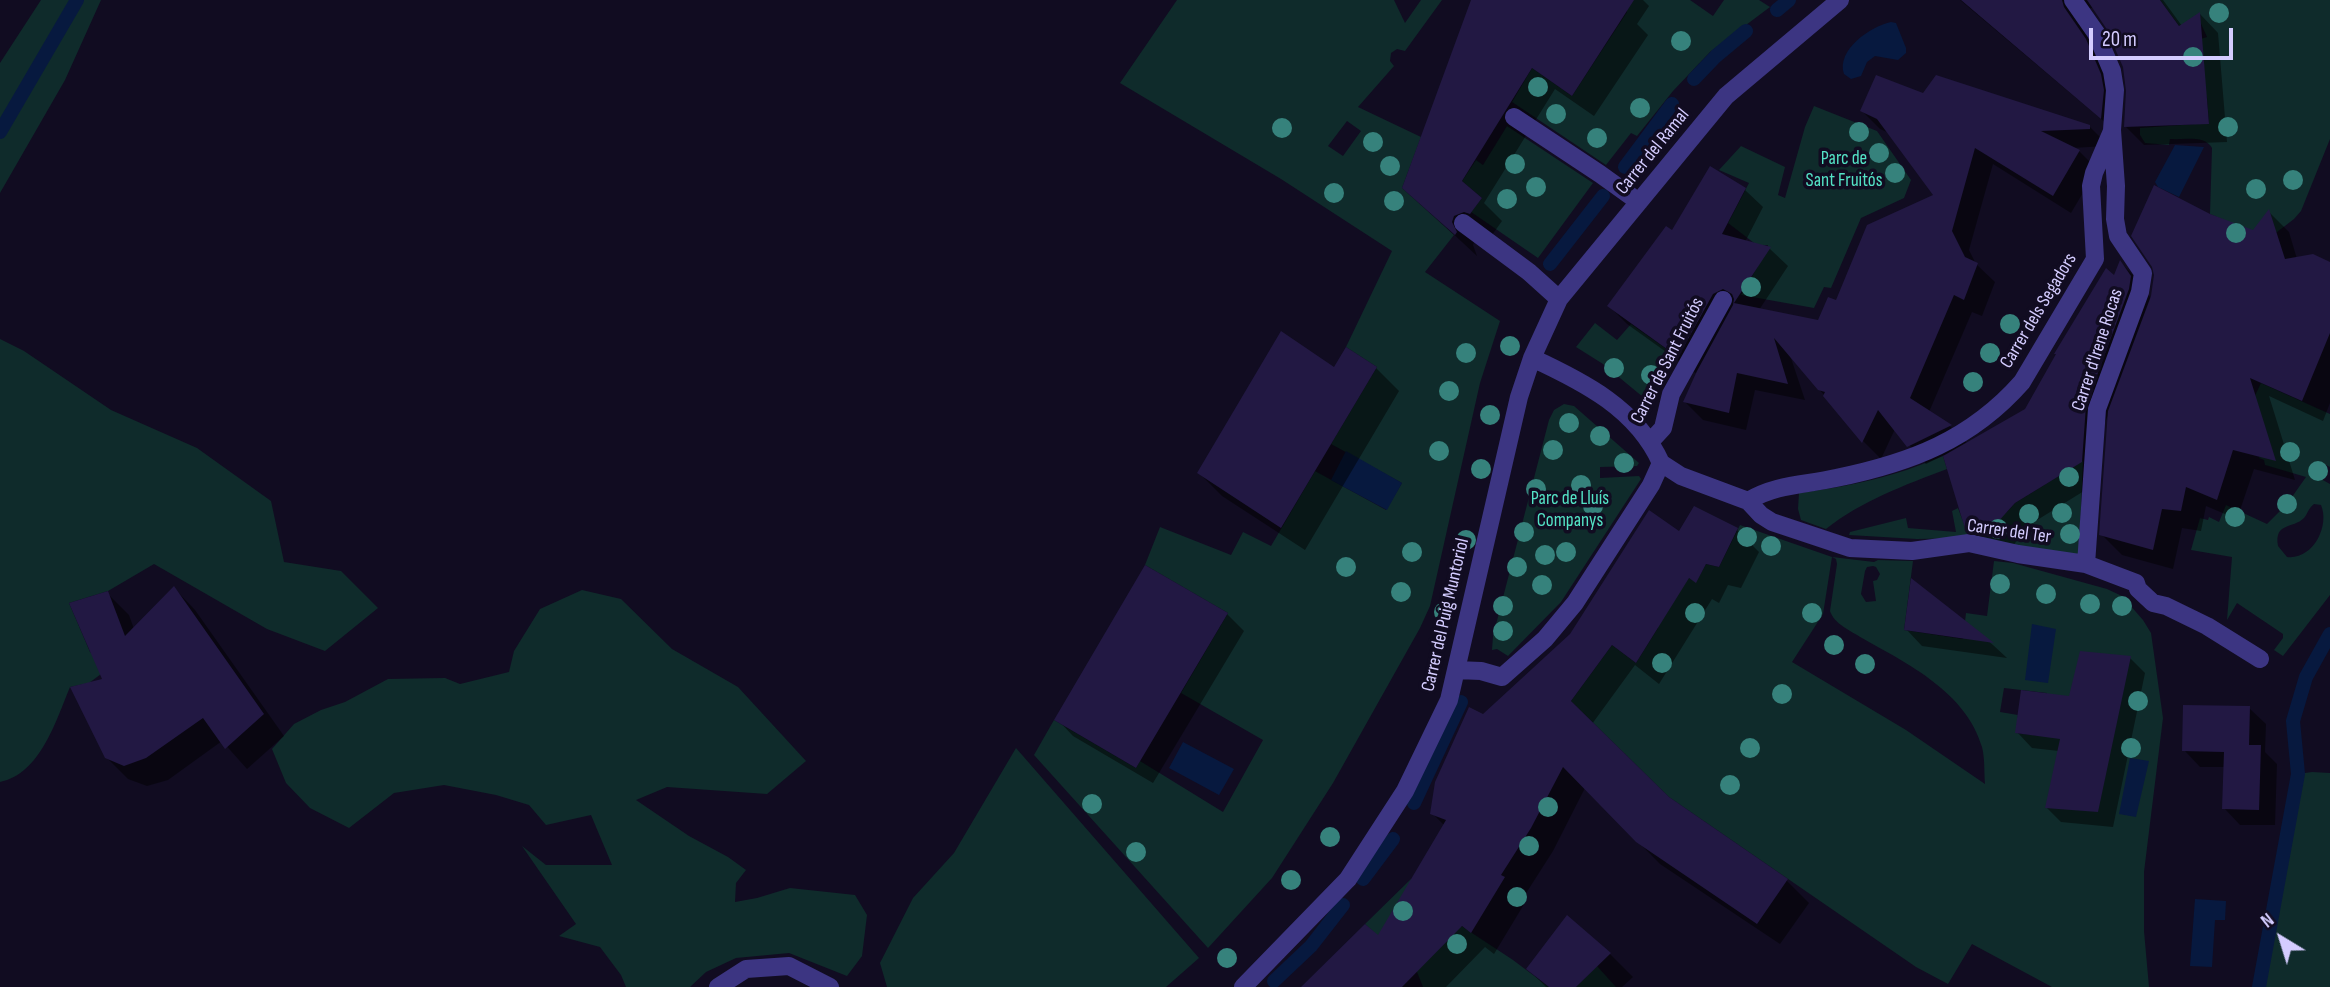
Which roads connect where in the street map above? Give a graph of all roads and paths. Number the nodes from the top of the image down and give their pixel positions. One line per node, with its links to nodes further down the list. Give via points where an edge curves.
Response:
1 (1840, 0): 5 (street, Carrer del Ramal, via 1727,96)
2 (2073, 0): 4 (street, Carrer d'Irene Rocas, via 2112,71)
3 (1514, 117): 5 (street)
4 (2112, 130): 12 (street, Carrer dels Segadors, via 2091,186 2095,259 2008,399 1963,433 1891,466 1772,489); 13 (street, Carrer d'Irene Rocas, via 2118,236 2143,273 2096,409)
5 (1639, 202): 7 (street, Carrer del Ramal)
6 (1463, 223): 7 (street)
7 (1559, 299): 9 (street, Carrer del Ramal)
8 (1723, 300): 10 (street, Carrer de Sant Fruitós, via 1671,394 1662,428)
9 (1532, 358): 10 (street, via 1589,386 1635,423); 15 (street, Carrer del Puig Muntoriol)
10 (1650, 442): 11 (street)
11 (1661, 463): 12 (street, Carrer del Ter, via 1681,476); 15 (street, via 1575,603 1545,639 1502,677)
12 (1748, 501): 13 (street, Carrer del Ter, via 1772,522 1850,548 1912,551 1969,543)
13 (2086, 564): 14 (street, Carrer del Ter, via 2136,583 2153,603 2207,626)
14 (2260, 659)
15 (1455, 670): 18 (street, Carrer del Puig Muntoriol, via 1449,700 1405,791 1348,879)
16 (718, 987): 17 (street, via 746,969 789,966)
17 (830, 987)
18 (1242, 987)

